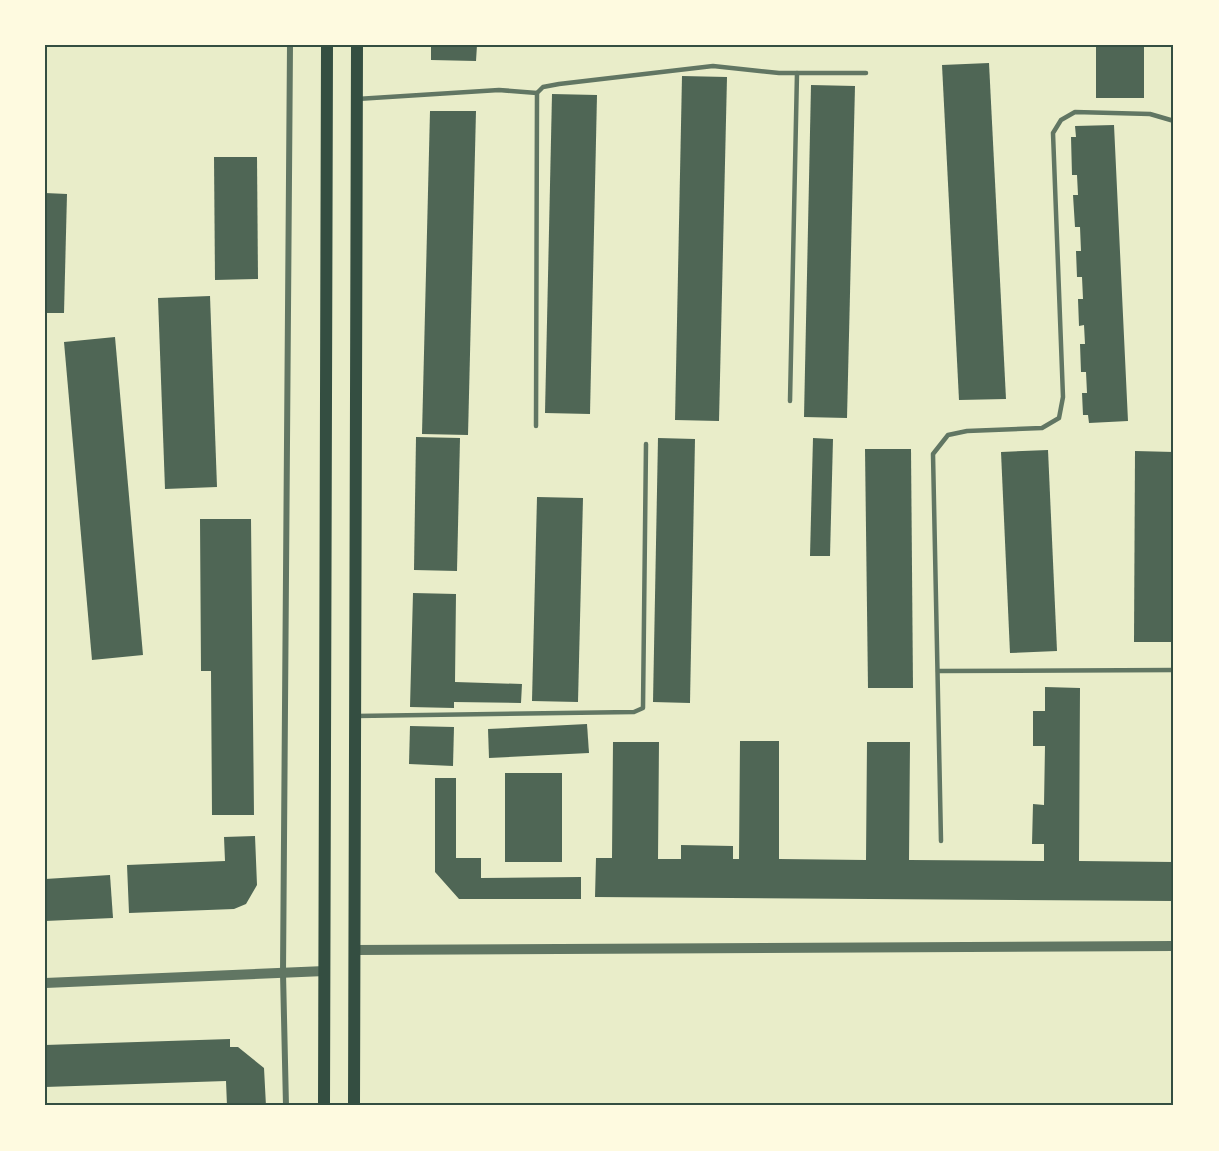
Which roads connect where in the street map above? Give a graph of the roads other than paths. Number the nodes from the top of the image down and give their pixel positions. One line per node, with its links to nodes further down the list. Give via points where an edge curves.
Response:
1 (290, 45): 19 (street)
2 (327, 45): 18 (main road)
3 (357, 45): 7 (main road)
4 (797, 73): 5 (lane); 6 (lane, via 713,66 559,84 543,87); 9 (lane)
5 (866, 73)
6 (537, 93): 7 (lane, via 499,90); 10 (lane)
7 (357, 99): 14 (main road)
8 (1174, 121): 13 (lane, via 1150,114 1075,112 1061,120 1053,133 1063,398 1059,418 1042,428 948,435 933,454)
9 (790, 401)
10 (536, 426)
11 (646, 444): 14 (lane, via 643,708 634,712)
12 (1174, 670): 13 (lane)
13 (938, 671): 15 (lane)
14 (355, 716): 17 (main road)
15 (941, 841)
16 (1174, 946): 17 (street)
17 (355, 950): 23 (main road)
18 (325, 971): 19 (street); 22 (main road)
19 (283, 973): 20 (street); 21 (street)
20 (45, 983)
21 (286, 1106)
22 (324, 1106)
23 (354, 1106)

